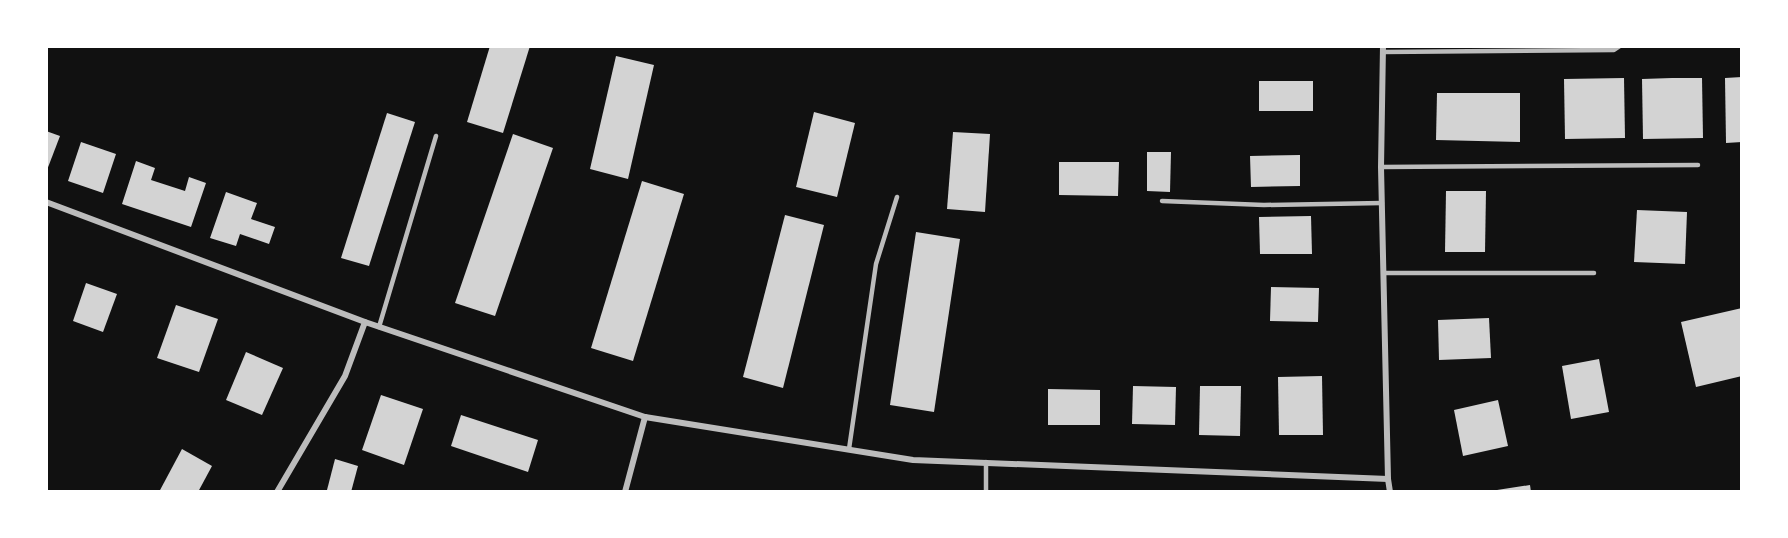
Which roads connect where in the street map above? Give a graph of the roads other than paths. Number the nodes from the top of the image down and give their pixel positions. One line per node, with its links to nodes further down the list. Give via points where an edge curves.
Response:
1 (1620, 46): 2 (lane, via 1614,50)
2 (1383, 49): 5 (street)
3 (436, 136): 13 (lane)
4 (1698, 165): 5 (lane)
5 (1381, 167): 9 (street)
6 (897, 197): 15 (lane, via 876,264)
7 (1162, 201): 9 (lane, via 1264,205)
8 (46, 202): 12 (street)
9 (1382, 203): 10 (street)
10 (1384, 273): 11 (lane); 17 (street)
11 (1594, 273)
12 (365, 322): 13 (street); 18 (street, via 345,376)
13 (379, 327): 14 (street)
14 (645, 417): 15 (street); 19 (street)
15 (849, 449): 16 (street, via 913,460)
16 (986, 462): 17 (street); 20 (lane)
17 (1388, 479): 21 (street)
18 (277, 492)
19 (624, 492)
20 (986, 492)
21 (1390, 492)

